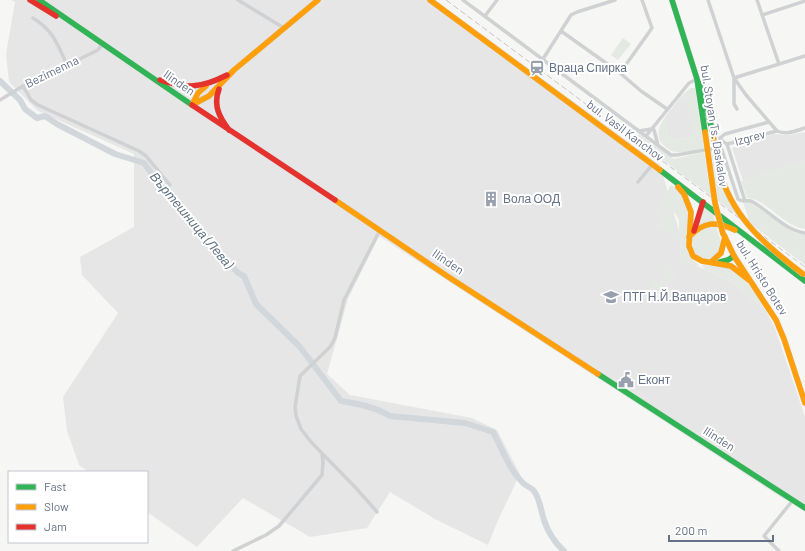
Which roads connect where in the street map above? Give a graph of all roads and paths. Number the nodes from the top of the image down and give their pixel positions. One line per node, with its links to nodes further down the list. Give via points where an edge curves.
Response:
1 (30, 0): 18 (main road, Ilinden)
2 (39, 0): 18 (main road, Ilinden)
3 (238, 0): 17 (street)
4 (318, 0): 17 (main road)
5 (430, 0): 50 (main road, bul. Vasil Kanchov)
6 (464, 0): 15 (street)
7 (497, 0): 15 (street)
8 (615, 0): 19 (street, via 571,15)
9 (642, 0): 26 (street, via 652,28)
10 (672, 0): 29 (main road, bul. Stoyan Ts. Daskalov)
11 (708, 0): 28 (street)
12 (757, 0): 14 (street)
13 (805, 1): 14 (street)
14 (762, 15): 23 (street)
15 (485, 16): 22 (street)
16 (33, 18): 24 (street, via 48,29)
17 (284, 28): 25 (main road)
18 (82, 30): 20 (main road, Ilinden)
19 (561, 31): 22 (street); 26 (street)
20 (102, 44): 24 (street, Bezimenna, via 98,50); 27 (main road, Ilinden)
21 (805, 56): 23 (street)
22 (543, 59): 42 (street)
23 (779, 64): 28 (street)
24 (67, 65): 32 (street, Bezimenna)
25 (234, 70): 30 (main road); 31 (main road)
26 (620, 73): 36 (street)
27 (151, 77): 31 (main road, via 182,87); 34 (main road, Ilinden)
28 (734, 78): 35 (street, via 734,104); 37 (street)
29 (697, 79): 36 (street, via 689,83); 59 (main road, bul. Stoyan Ts. Daskalov, bridge, via 715,203); 64 (main road, bridge, via 704,96 722,180 737,209 763,242)
30 (224, 80): 34 (main road, via 209,96); 40 (main road, via 216,95 215,104 218,114)
31 (207, 84): 34 (main road, via 198,93)
32 (23, 86): 33 (street, Bezimenna); 53 (street, via 31,100 38,105 146,156)
33 (0, 100)
34 (192, 105): 40 (main road, Ilinden)
35 (737, 108)
36 (667, 109): 41 (street)
37 (769, 122): 38 (street); 43 (street)
38 (752, 127): 44 (street); 46 (street, via 725,134)
39 (805, 128): 43 (street, Izgrev, via 789,133)
40 (229, 130): 56 (main road, Ilinden)
41 (653, 130): 42 (street); 45 (street); 48 (street)
42 (639, 131): 45 (street)
43 (777, 131): 44 (street, Izgrev)
44 (756, 136): 47 (street, Izgrev)
45 (647, 137): 48 (street)
46 (720, 138): 47 (street, Izgrev); 49 (street)
47 (727, 144): 54 (street)
48 (658, 146): 49 (street, via 677,155)
49 (721, 147): 54 (street, via 737,198)
50 (652, 165): 51 (main road, bul. Vasil Kanchov); 52 (street)
51 (669, 178): 55 (main road, bul. Vasil Kanchov); 60 (main road, via 688,202 691,212)
52 (638, 182)
53 (170, 185)
54 (745, 201): 58 (street, via 753,202 795,230)
55 (703, 202): 57 (main road); 61 (main road, bul. Vasil Kanchov)
56 (380, 230): 68 (street, via 344,300 336,338 321,357 300,376 296,416 301,429); 69 (main road, Ilinden)
57 (694, 231): 60 (main road); 61 (main road, via 705,225 719,224)
58 (805, 233)
59 (724, 235): 62 (main road, bul. Hristo Botev); 63 (main road, via 721,253)
60 (689, 237): 63 (main road, via 693,256)
61 (750, 239): 66 (main road, bul. Vasil Kanchov)
62 (734, 256): 63 (main road, via 722,262); 65 (main road, bul. Hristo Botev)
63 (711, 262): 65 (main road, via 731,266)
64 (804, 275)
65 (749, 280): 67 (main road, bul. Hristo Botev, via 776,320)
66 (805, 281)
67 (805, 403)
68 (321, 453): 71 (street); 72 (street, via 322,475 279,526)
69 (793, 500): 70 (main road, Ilinden); 73 (street, via 764,536)
70 (805, 508)
71 (377, 512)
72 (233, 551)
73 (780, 551)

